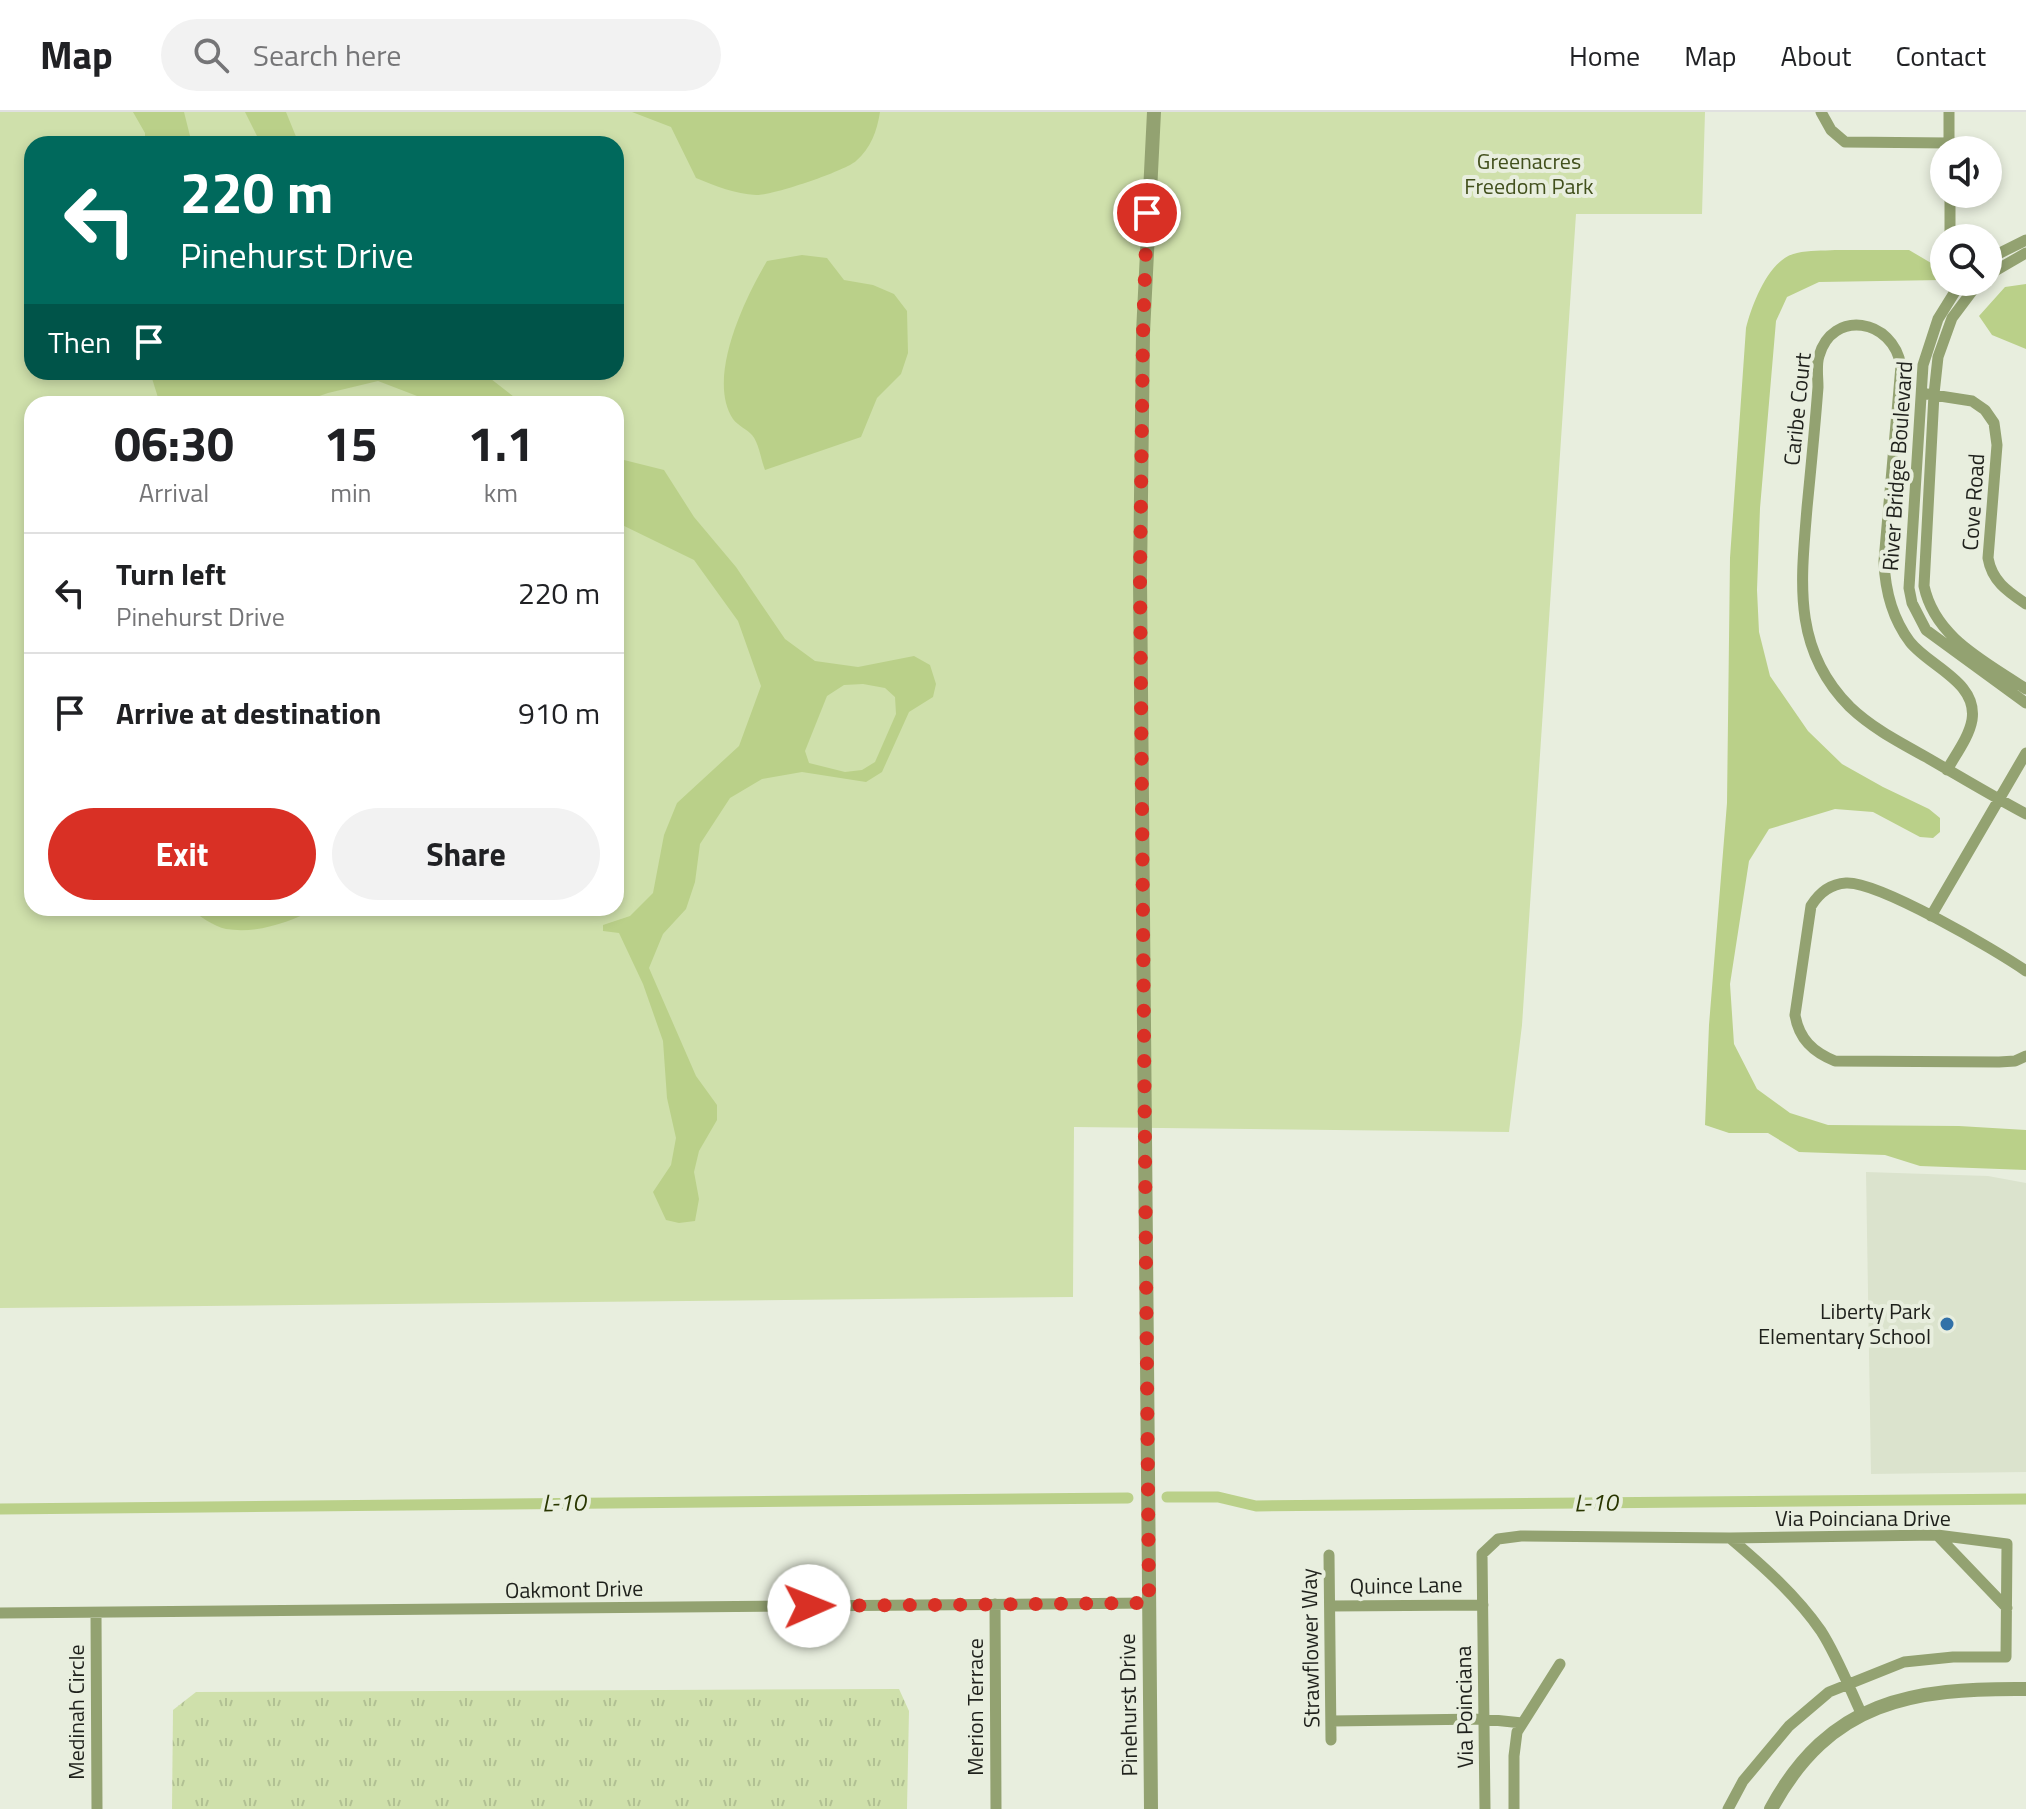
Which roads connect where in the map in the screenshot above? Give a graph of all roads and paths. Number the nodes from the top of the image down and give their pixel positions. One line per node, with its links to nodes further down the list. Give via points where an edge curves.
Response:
1 (1154, 112): 27 (street, Pinehurst Drive, via 1143,317 1140,578)
2 (1821, 112): 5 (street, via 1845,142)
3 (1949, 112): 4 (street)
4 (1949, 136)
5 (1930, 145)
6 (2026, 240): 7 (street)
7 (2002, 252)
8 (2026, 253): 9 (street)
9 (2002, 267)
10 (1953, 296): 12 (street, River Bridge Boulevard, via 1933,329)
11 (1967, 296): 13 (street, River Bridge Boulevard, via 1944,336)
12 (1920, 393): 13 (street, Cove Road); 16 (street, River Bridge Boulevard, via 1908,572 1912,603 1926,630)
13 (1934, 394): 14 (street, Cove Road, via 1972,401 1994,423 1988,558 1995,579); 15 (street, River Bridge Boulevard, via 1923,573 1926,599 1956,641)
14 (2026, 604)
15 (2026, 689)
16 (2026, 703)
17 (2026, 753): 19 (street)
18 (1947, 770): 18 (street, Caribe Court, via 1850,707 1816,657 1804,621 1801,576 1818,361 1831,335 1851,326 1880,331 1899,354 1885,578 1893,612 1911,642 1960,684 1971,703 1970,728); 19 (street, Caribe Court)
19 (1999, 799): 20 (street, Caribe Court); 21 (street)
20 (2026, 814)
21 (1931, 916): 22 (street); 23 (street, via 1857,883 1834,885 1821,893 1811,906 1795,1015 1806,1042 1822,1056 1841,1062 1999,1062)
22 (2026, 971)
23 (2026, 1056)
24 (1937, 1535): 25 (street, Via Poinciana Drive); 31 (street); 31 (street, Via Poinciana Drive, via 2007,1544)
25 (1730, 1538): 29 (street, Via Poinciana Drive, via 1498,1539 1482,1554); 35 (street, via 1773,1574 1821,1631)
26 (1329, 1555): 30 (street, Strawflower Way)
27 (1149, 1603): 28 (street, Oakmont Drive); 44 (street, Pinehurst Drive)
28 (995, 1604): 33 (street, Oakmont Drive); 43 (street, Merion Terrace)
29 (1483, 1605): 30 (street, Quince Lane); 38 (street, Via Poinciana)
30 (1330, 1606): 39 (street, Strawflower Way)
31 (2007, 1608): 35 (street, Via Poinciana Drive, via 2006,1657 1904,1662)
32 (0, 1613): 33 (street, Oakmont Drive)
33 (96, 1614): 42 (street, Medinah Circle)
34 (1560, 1664): 40 (street)
35 (1847, 1684): 37 (street); 47 (street, Via Poinciana Drive, via 1829,1692 1789,1726 1743,1781)
36 (2026, 1689): 37 (street, via 1937,1692)
37 (1862, 1715): 48 (street, via 1803,1760)
38 (1484, 1719): 39 (street); 40 (street); 45 (street, Via Poinciana)
39 (1331, 1721): 41 (street, Strawflower Way)
40 (1522, 1723): 46 (street, via 1514,1756)
41 (1331, 1740)
42 (97, 1809)
43 (996, 1809)
44 (1151, 1809)
45 (1485, 1809)
46 (1514, 1809)
47 (1728, 1809)
48 (1771, 1809)

